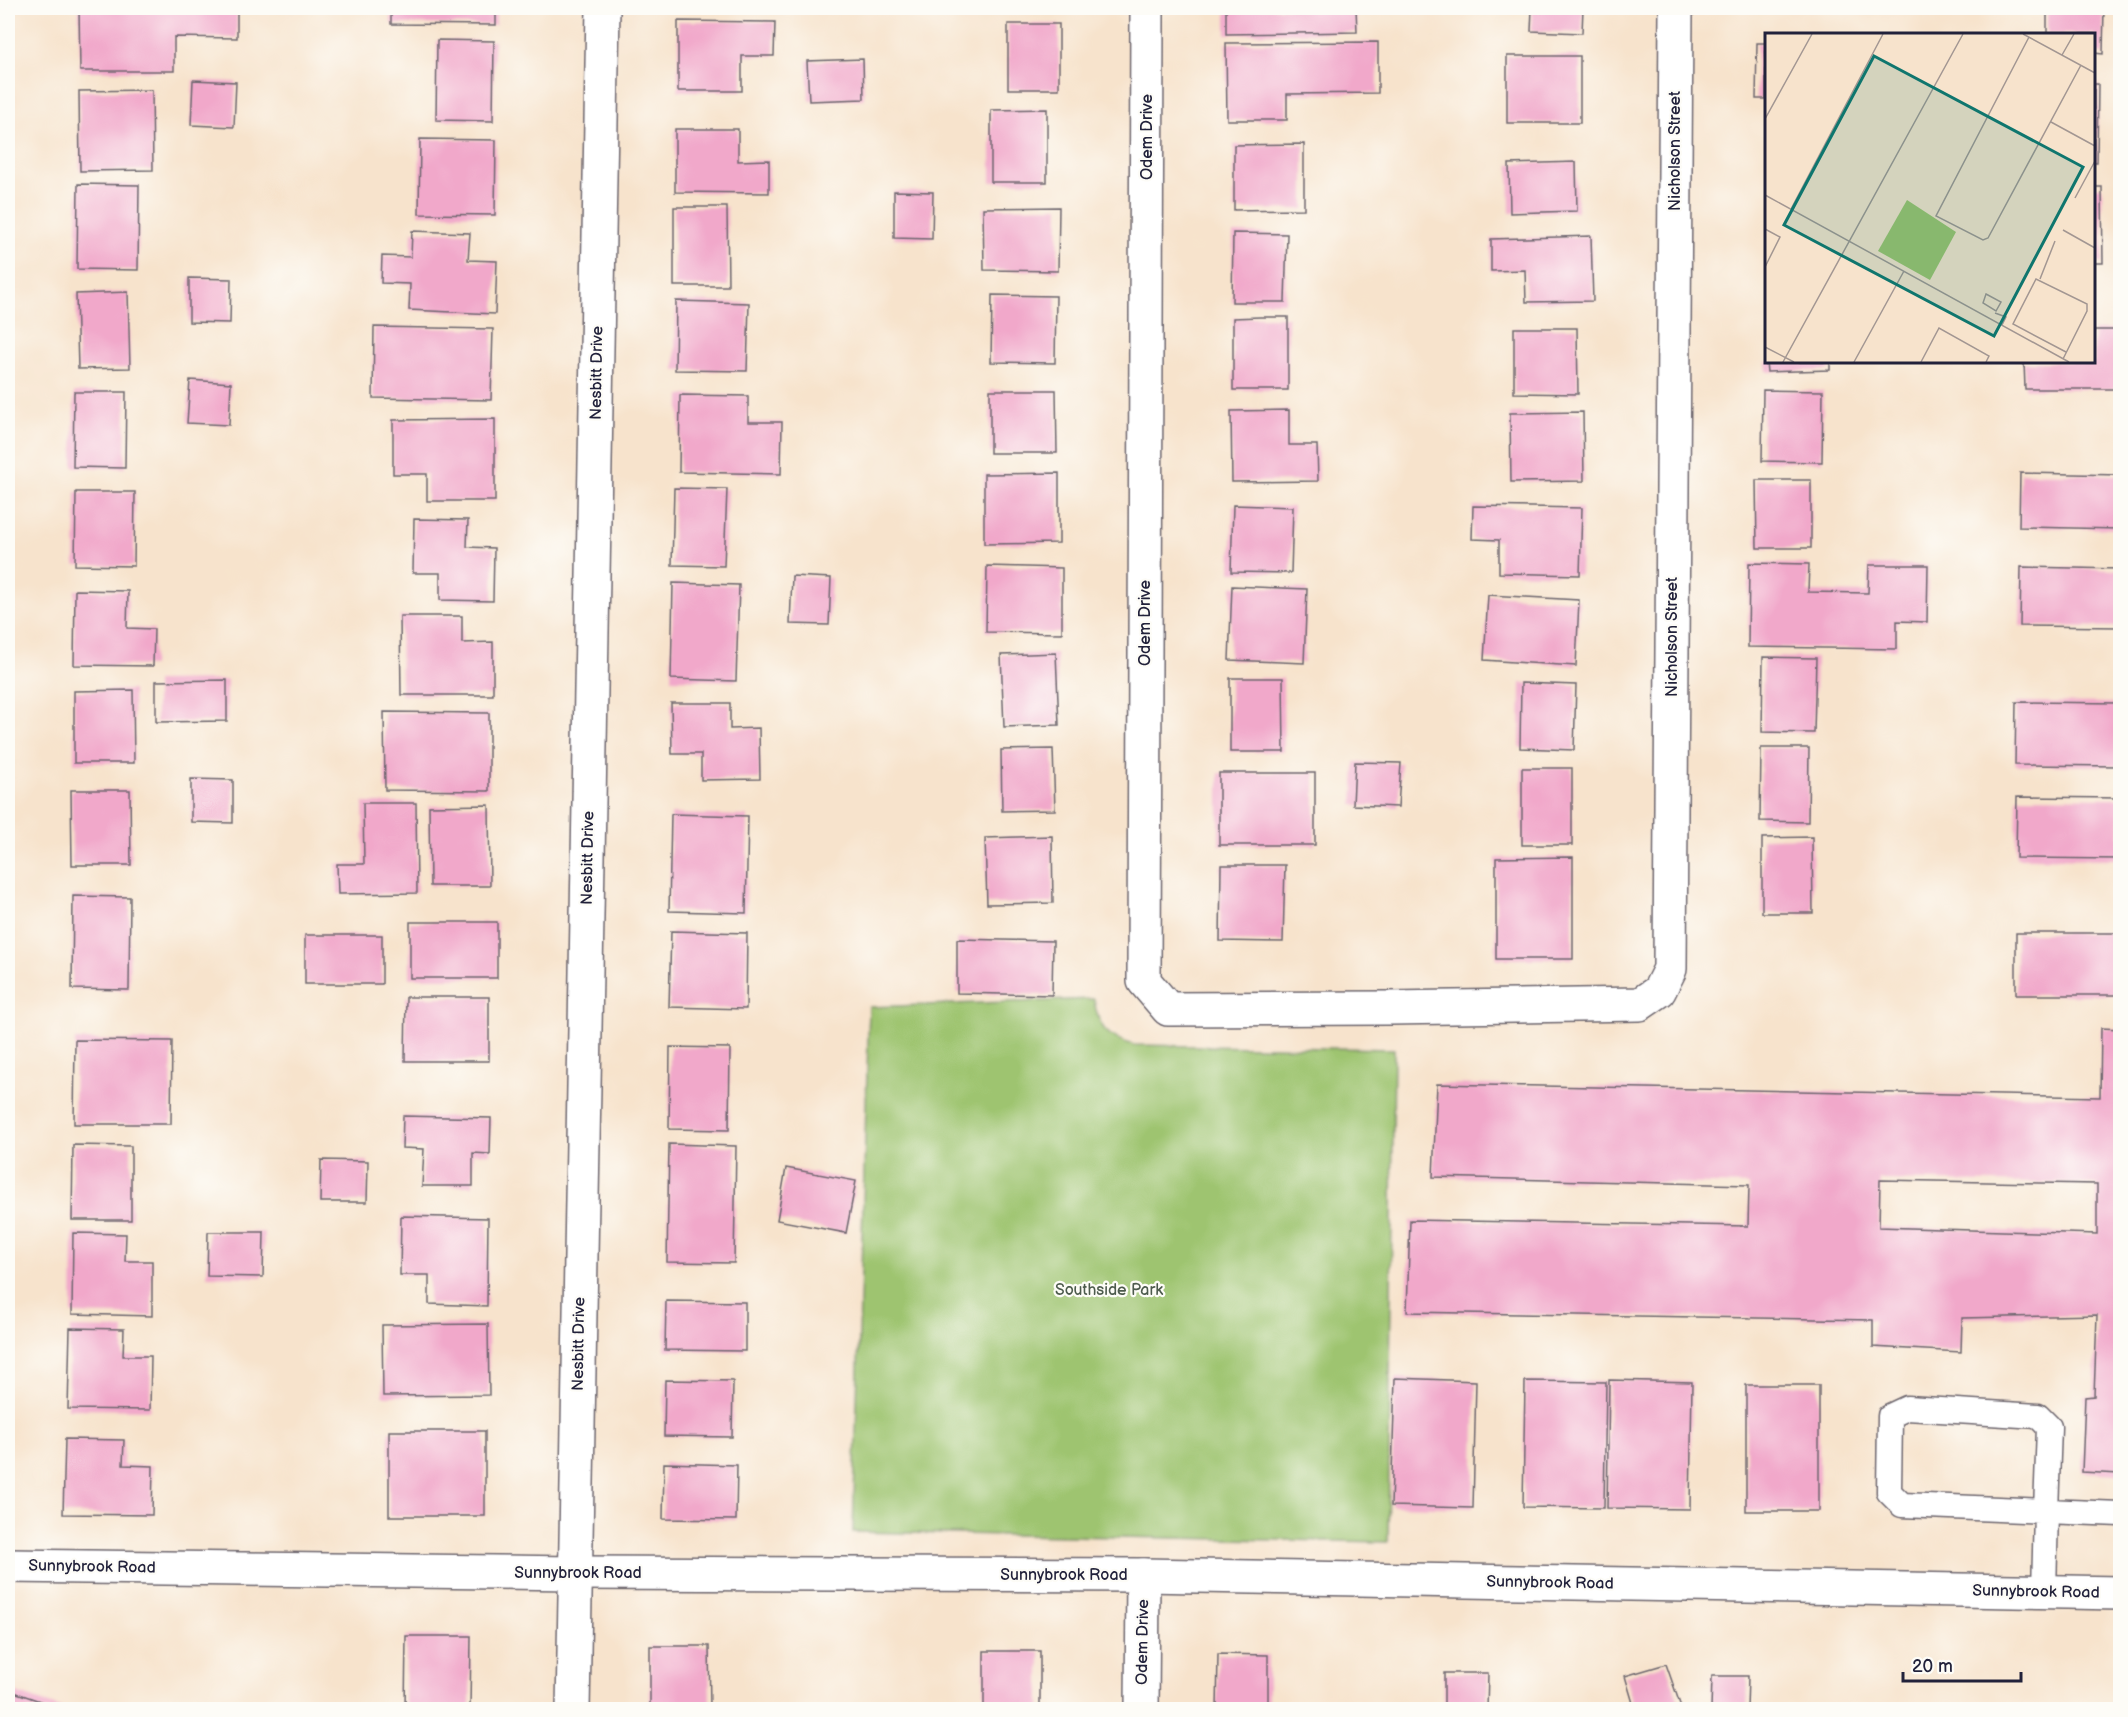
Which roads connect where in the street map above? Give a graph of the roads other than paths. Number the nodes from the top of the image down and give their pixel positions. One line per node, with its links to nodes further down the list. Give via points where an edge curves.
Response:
1 (603, 8): 8 (street, Nesbitt Drive)
2 (1147, 8): 4 (street, Odem Drive, via 1144,981 1168,1009)
3 (1676, 8): 4 (street, Nicholson Street, via 1670,969 1659,991 1640,1004)
4 (1390, 1008)
5 (2046, 1511): 5 (lane, via 1902,1504 1889,1492 1890,1416 1906,1408 2038,1416 2049,1427); 6 (lane); 10 (lane)
6 (2121, 1514)
7 (8, 1566): 8 (street, Sunnybrook Road)
8 (574, 1573): 9 (street, Sunnybrook Road); 12 (street, Nesbitt Drive)
9 (1143, 1575): 10 (street, Sunnybrook Road); 13 (street, Odem Drive)
10 (2044, 1592): 11 (street, Sunnybrook Road)
11 (2121, 1593)
12 (573, 1710)
13 (1142, 1710)

